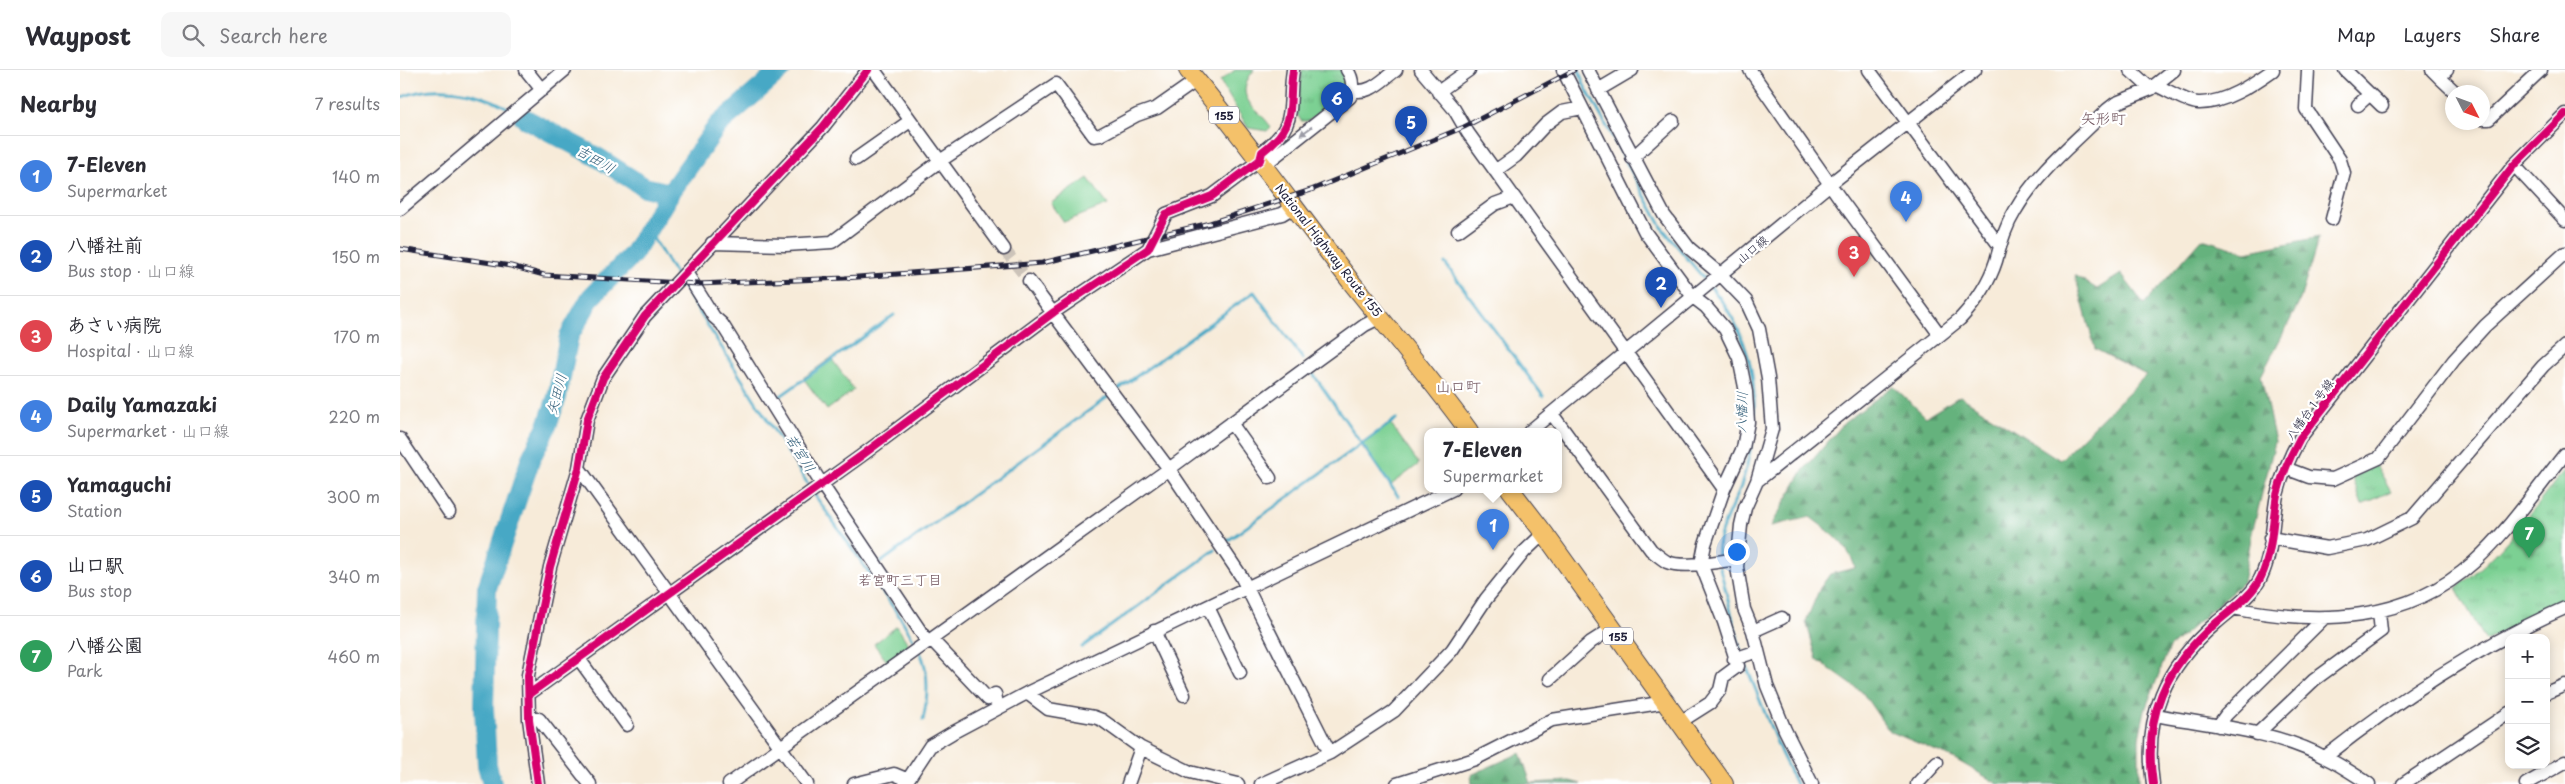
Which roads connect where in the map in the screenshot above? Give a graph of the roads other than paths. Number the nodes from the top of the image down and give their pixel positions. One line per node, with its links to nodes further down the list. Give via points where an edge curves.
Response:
1 (526, 70): 26 (street)
2 (564, 70): 26 (street)
3 (868, 70): 52 (street, via 824,128)
4 (874, 70): 36 (street)
5 (1293, 70): 41 (street, via 1288,125 1277,141 1262,152)
6 (1347, 70): 27 (street)
7 (1396, 70): 27 (street, via 1373,87 1360,92)
8 (1421, 70): 29 (street)
9 (1469, 70): 29 (street)
10 (1563, 70): 33 (street)
11 (1588, 70): 28 (street)
12 (1632, 70): 28 (street)
13 (1750, 70): 45 (street)
14 (1869, 70): 38 (street)
15 (1975, 70): 38 (street, 山口線)
16 (2130, 70): 25 (street)
17 (2174, 70): 25 (street)
18 (2273, 70): 25 (street, via 2239,91 2208,102 2197,103)
19 (2308, 70): 49 (street, via 2306,108 2340,160 2344,173)
20 (2345, 70): 30 (street)
21 (2541, 70): 35 (street)
22 (2439, 72): 24 (street)
23 (1192, 75): 41 (highway, National Highway Route 155 / 155); 42 (street, via 1157,108 1094,136 1056,84)
24 (2449, 85)
25 (2153, 87): 53 (street, via 2116,103 2056,157 2028,188)
26 (542, 90): 48 (street)
27 (1352, 90): 41 (street, one-way to 41, via 1350,97 1340,106 1269,160)
28 (1598, 90): 39 (street)
29 (1438, 92): 44 (street)
30 (2370, 94): 31 (street); 32 (street)
31 (2358, 105)
32 (2382, 106)
33 (1582, 108): 44 (street, via 1562,112 1516,156); 60 (street, via 1646,232)
34 (2565, 114): 43 (street, 八幡台１号線)
35 (2490, 118)
36 (910, 121): 40 (street); 42 (street)
37 (1673, 121): 39 (street)
38 (1908, 125): 45 (street, 山口線); 53 (street)
39 (1632, 158): 58 (street, via 1664,215 1689,248)
40 (856, 159)
41 (1260, 160): 47 (highway, National Highway Route 155 / 155); 55 (street, via 1212,196 1166,214)
42 (940, 161): 52 (street, via 832,242 786,245); 54 (street)
43 (2514, 165): 50 (street); 73 (street, 八幡台１号線, via 2319,412 2300,438)
44 (1495, 171): 46 (street)
45 (1830, 184): 58 (street, 山口線); 63 (street)
46 (1514, 197): 51 (street, via 1495,204); 65 (street)
47 (1295, 206): 55 (street, via 1282,214); 62 (highway, National Highway Route 155 / 155)
48 (400, 209)
49 (2332, 219)
50 (2565, 219)
51 (1458, 232)
52 (712, 243): 57 (street)
53 (1999, 245): 63 (street, via 1996,261 1974,304)
54 (1004, 249)
55 (1148, 249): 61 (street)
56 (2565, 253): 73 (street, via 2484,326 2379,458 2333,479 2309,477)
57 (686, 275): 72 (street, via 645,316 603,378 587,420); 77 (street, via 722,324)
58 (1719, 276): 60 (street, 山口線); 76 (street, via 1746,301 1759,329 1768,378 1772,429)
59 (1029, 281): 61 (street)
60 (1697, 294): 65 (street, 山口線); 78 (street, via 1725,329 1739,358 1746,392 1748,422 1743,448)
61 (1054, 312): 74 (street); 77 (street)
62 (1381, 317): 67 (street, via 1365,325); 68 (highway, National Highway Route 155 / 155)
63 (1940, 335): 76 (street)
64 (2565, 346): 83 (street, via 2412,518 2367,540 2327,548)
65 (1626, 353): 66 (street, 山口線); 78 (street)
66 (1552, 414): 69 (street, 山口線); 85 (street, via 1652,550 1667,562)
67 (1231, 423): 74 (street); 75 (street)
68 (1467, 428)
69 (1534, 428)
70 (400, 439): 81 (street)
71 (2565, 454): 91 (street, via 2474,563 2427,594)
72 (579, 468): 87 (street); 106 (street, via 550,567 534,639 528,675)
73 (2285, 468): 83 (street, 八幡台１号線)
74 (1169, 469): 86 (street, via 1241,576); 97 (street)
75 (1270, 478)
76 (1757, 481): 84 (street, via 1743,516)
77 (815, 488): 87 (street); 97 (street)
78 (1724, 489): 85 (street)
79 (1445, 493): 86 (street)
80 (1513, 493): 82 (highway, 155)
81 (449, 512)
82 (1544, 532): 94 (highway, 155); 119 (street, via 1492,592 1452,650 1394,711)
83 (2270, 538): 89 (street, 八幡台１号線, via 2259,582)
84 (1733, 560): 85 (street); 96 (street, via 1744,610)
85 (1706, 563): 100 (street)
86 (1246, 589): 88 (street); 119 (street)
87 (671, 594): 99 (street); 117 (street)
88 (1208, 607): 95 (street); 101 (street)
89 (2234, 608): 93 (street, via 2270,616); 110 (street, 八幡台１号線, via 2180,659)
90 (2565, 608): 120 (street, via 2487,647 2423,685)
91 (2379, 612): 93 (street); 116 (street, via 2381,631 2314,680)
92 (1782, 618): 96 (street)
93 (2323, 619): 115 (street)
94 (1613, 628): 102 (street, via 1591,642); 108 (highway, 155)
95 (1154, 631): 105 (street); 107 (street)
96 (1754, 632): 98 (street)
97 (924, 643): 109 (street, via 988,699 995,694); 117 (street)
98 (1756, 652): 100 (street); 134 (street, via 1784,730)
99 (578, 659): 106 (street); 114 (street)
100 (1736, 659): 113 (street, via 1738,666 1723,677 1720,690 1710,703)
101 (1240, 673)
102 (1550, 678)
103 (2565, 685): 104 (street)
104 (2550, 691)
105 (1027, 693): 109 (street); 118 (street, via 1048,709 1102,720)
106 (529, 694): 112 (street)
107 (1184, 695)
108 (1666, 702): 113 (highway, 155); 133 (street, via 1552,720 1475,760)
109 (998, 708): 123 (street, via 930,746)
110 (2155, 715): 115 (street); 136 (street, 八幡台１号線, via 2149,755)
111 (2505, 715): 138 (street)
112 (529, 719): 125 (street); 126 (street, via 539,719)
113 (1680, 722): 124 (highway, 155)
114 (627, 725)
115 (2218, 726): 116 (street)
116 (2257, 734): 120 (street)
117 (780, 747): 127 (street); 128 (street)
118 (1141, 748): 130 (street); 131 (street, via 1190,772)
119 (1330, 753): 132 (street)
120 (2325, 757): 137 (street)
121 (1937, 762): 135 (street)
122 (2565, 762): 139 (street)
123 (905, 782): 129 (street, via 894,774)
124 (1720, 782)
125 (538, 784)
126 (590, 784)
127 (728, 784)
128 (807, 784)
129 (854, 784)
130 (1128, 784)
131 (1238, 784)
132 (1261, 784)
133 (1397, 784)
134 (1812, 784)
135 (1917, 784)
136 (2154, 784)
137 (2369, 784)
138 (2403, 784)
139 (2526, 784)

